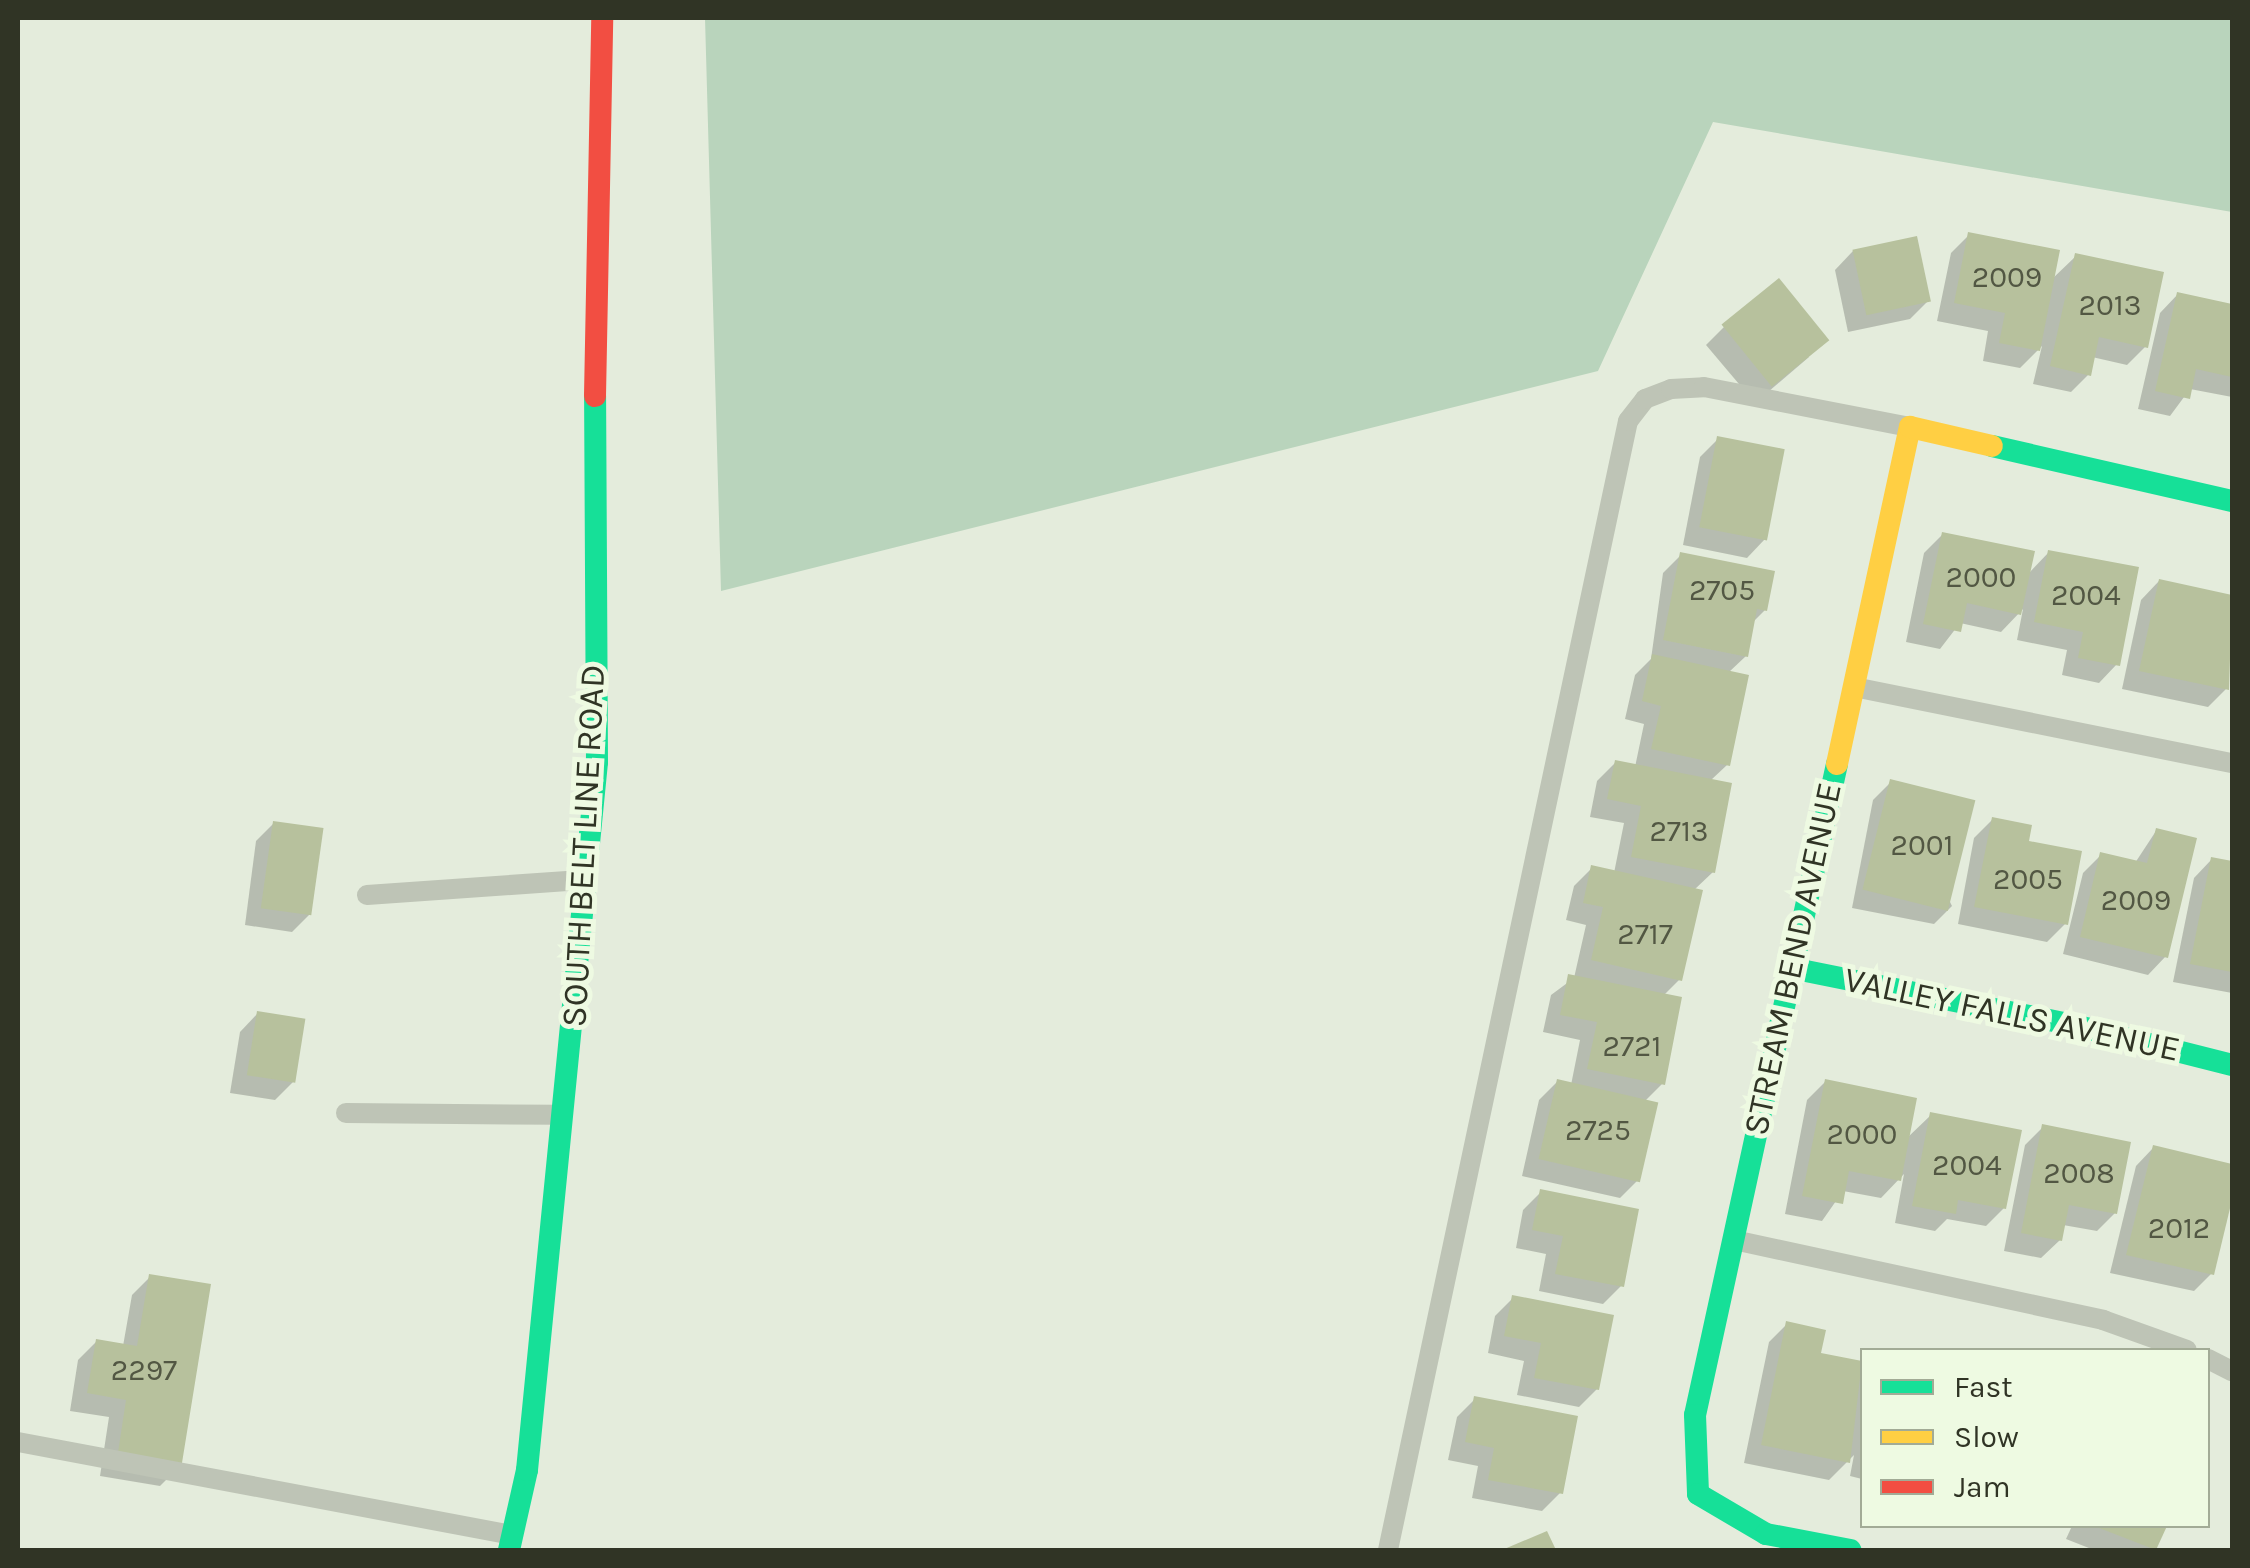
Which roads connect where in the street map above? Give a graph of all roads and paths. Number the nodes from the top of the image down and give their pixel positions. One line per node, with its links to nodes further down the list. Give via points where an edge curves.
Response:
1 (602, 18): 6 (street, SOUTH BELT LINE ROAD, via 594,262 597,762)
2 (1910, 427): 3 (street); 4 (street, STREAM BEND AVENUE); 16 (lane, via 1704,387 1671,388 1645,400 1628,421)
3 (2232, 501)
4 (1852, 686): 5 (lane); 8 (street, STREAM BEND AVENUE)
5 (2232, 764)
6 (588, 880): 7 (lane); 11 (street, SOUTH BELT LINE ROAD)
7 (367, 895)
8 (1791, 968): 9 (street, VALLEY FALLS AVENUE, via 2078,1026); 12 (street, STREAM BEND AVENUE)
9 (2232, 1065)
10 (346, 1113): 11 (lane)
11 (566, 1115): 15 (street, SOUTH BELT LINE ROAD, via 527,1470)
12 (1732, 1240): 13 (lane, via 2086,1316); 17 (street, STREAM BEND AVENUE, via 1695,1415 1698,1494 1766,1534)
13 (2181, 1348)
14 (18, 1442): 15 (lane)
15 (510, 1543)
16 (1388, 1550)
17 (1850, 1550)

